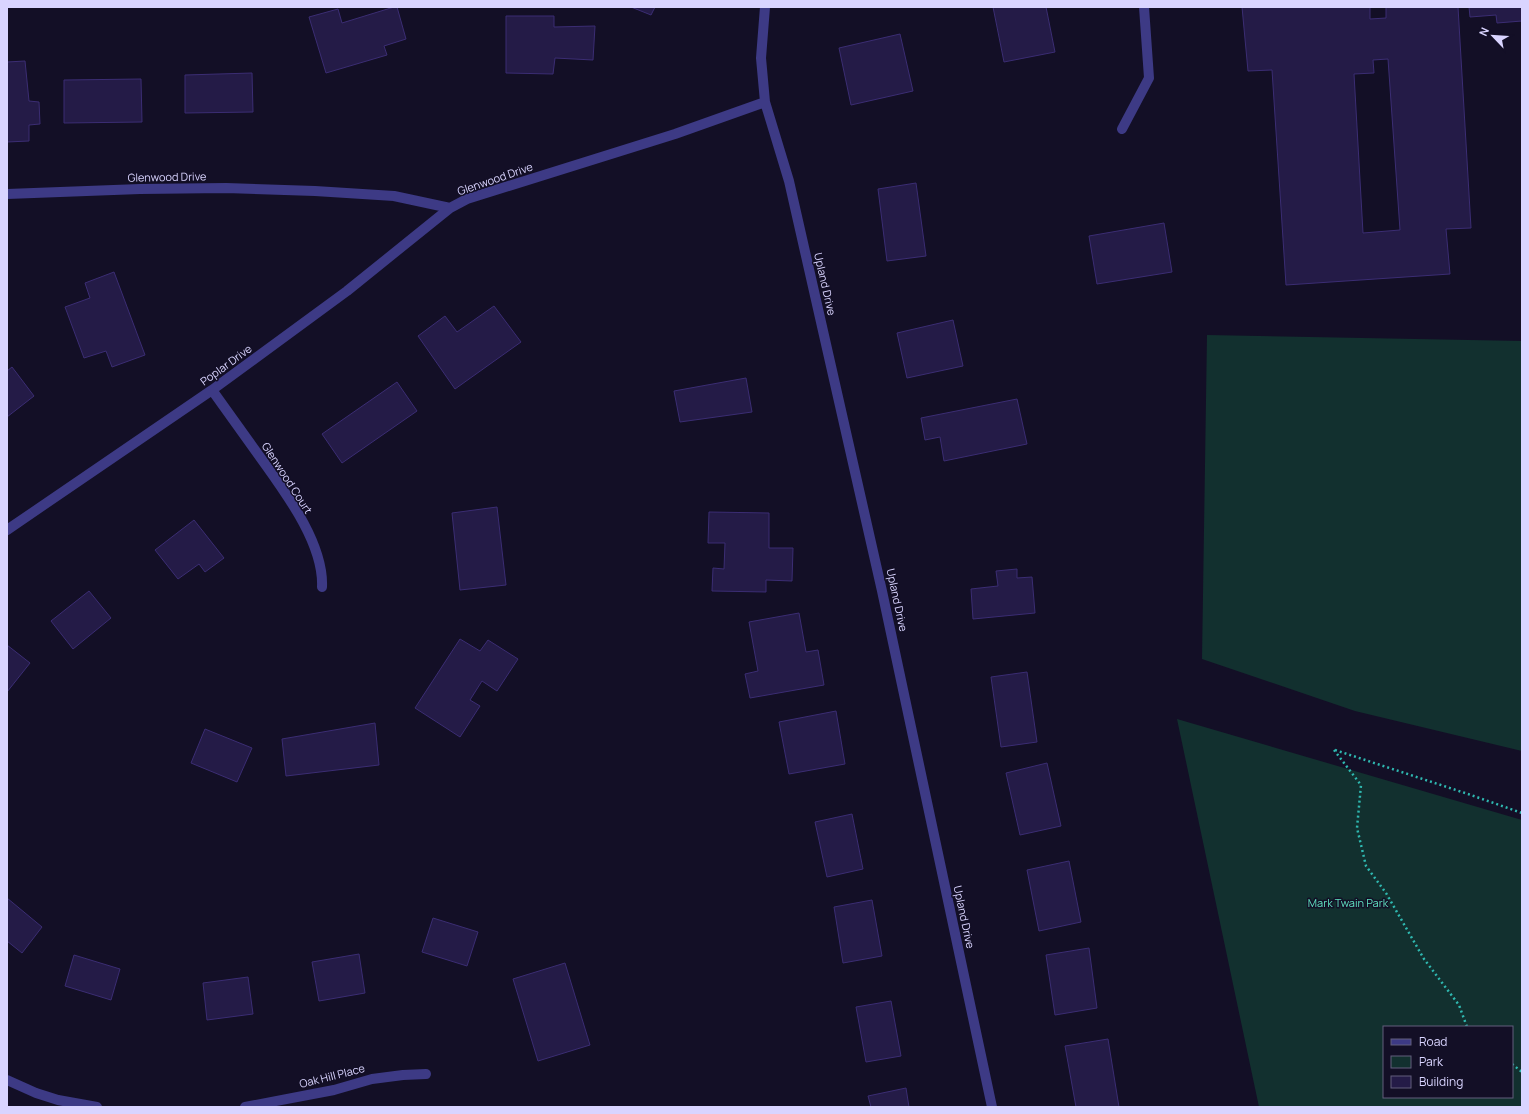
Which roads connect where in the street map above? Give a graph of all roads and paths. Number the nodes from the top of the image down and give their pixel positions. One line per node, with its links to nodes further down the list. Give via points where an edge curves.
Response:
1 (765, 7): 3 (street, via 761,58)
2 (1144, 7): 4 (street, via 1148,78)
3 (765, 102): 6 (street, Glenwood Drive, via 674,134 467,199); 18 (street, Upland Drive, via 789,181 882,591)
4 (1122, 130)
5 (7, 194): 6 (street, Glenwood Drive, via 140,189 256,189 394,196)
6 (450, 208): 7 (street, Poplar Drive, via 347,291)
7 (212, 390): 8 (street, Poplar Drive); 9 (street, Glenwood Court, via 287,496 308,533 320,565)
8 (7, 530)
9 (322, 587)
10 (1522, 813): 11 (path, via 1334,750 1361,784 1357,828 1366,866 1386,893 1424,959 1459,1005)
11 (1467, 1026)
12 (1513, 1065): 13 (path)
13 (1522, 1072)
14 (426, 1074): 17 (street, Oak Hill Place, via 372,1079 334,1090)
15 (7, 1080): 16 (street, via 58,1100)
16 (97, 1107)
17 (245, 1107)
18 (992, 1107)

